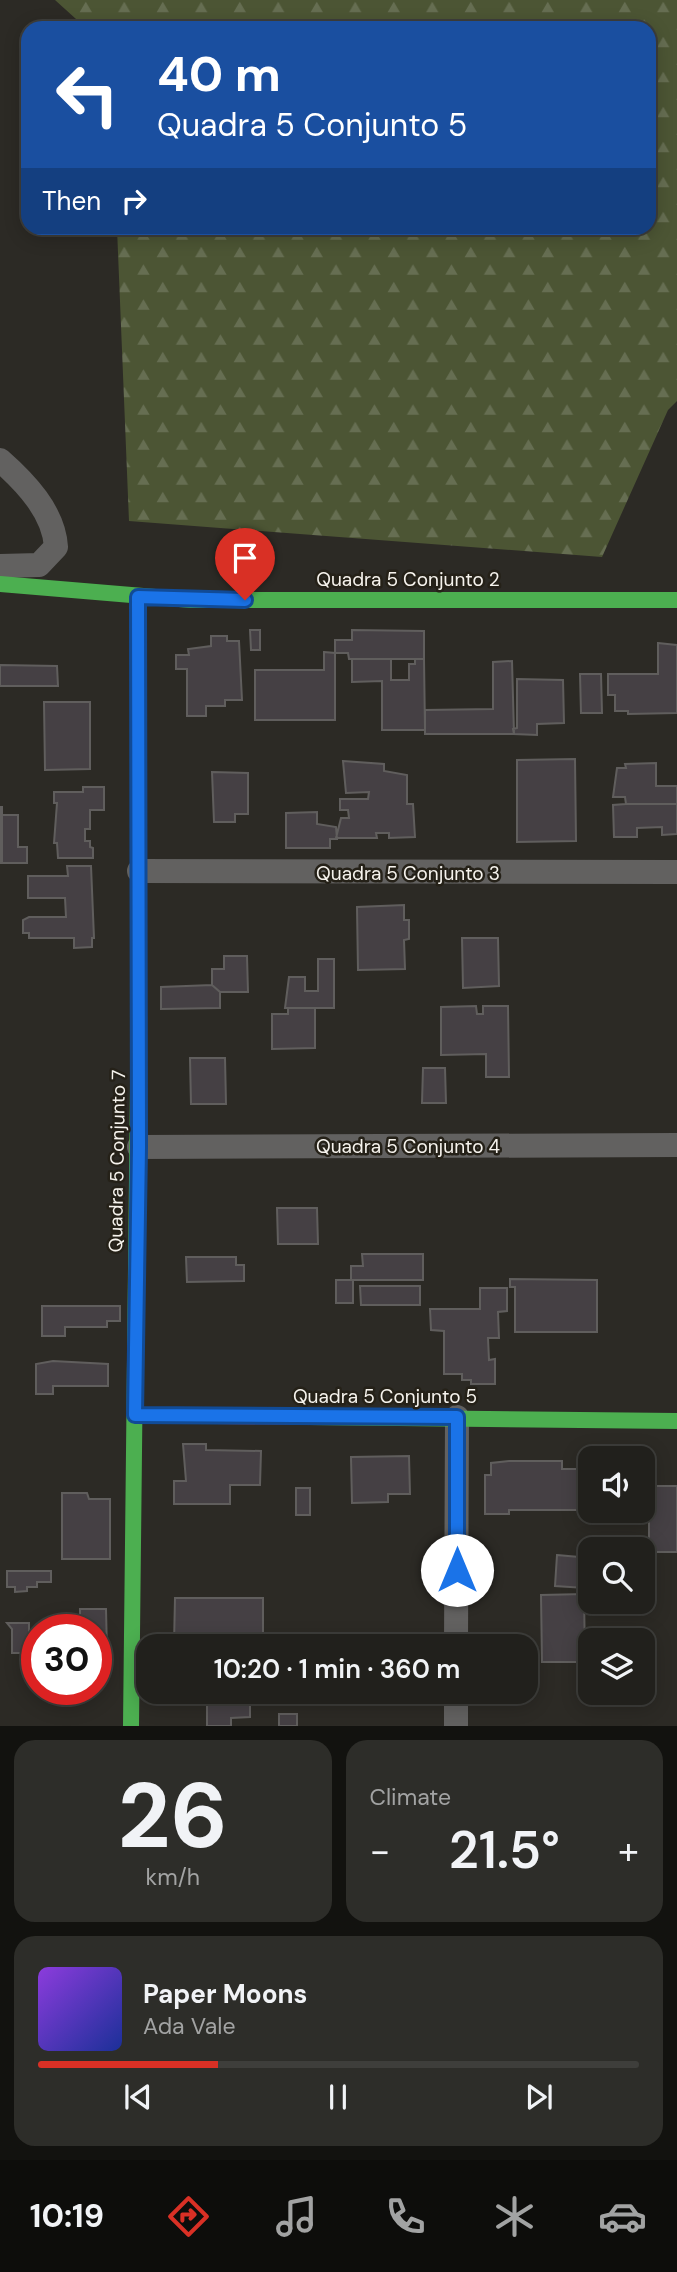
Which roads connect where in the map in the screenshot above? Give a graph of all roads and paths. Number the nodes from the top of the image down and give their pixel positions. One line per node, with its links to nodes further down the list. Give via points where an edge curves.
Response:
1 (0, 460): 2 (street, via 48,516 56,547 39,565)
2 (0, 566)
3 (0, 584): 4 (street, Quadra 5 Conjunto 2)
4 (138, 597): 5 (street, Quadra 5 Conjunto 2); 6 (street, Quadra 5 Conjunto 7)
5 (677, 600)
6 (139, 871): 7 (street, Quadra 5 Conjunto 3); 9 (street, Quadra 5 Conjunto 7)
7 (677, 872)
8 (677, 1145): 9 (street, Quadra 5 Conjunto 4)
9 (139, 1147): 10 (street, Quadra 5 Conjunto 7)
10 (135, 1415): 11 (street, Quadra 5 Conjunto 5); 15 (street, Quadra 5 Conjunto 7)
11 (457, 1417): 12 (street, Quadra 5 Conjunto 5); 13 (street)
12 (677, 1421)
13 (456, 1634)
14 (456, 1704): 16 (street)
15 (131, 1726)
16 (456, 1726)

